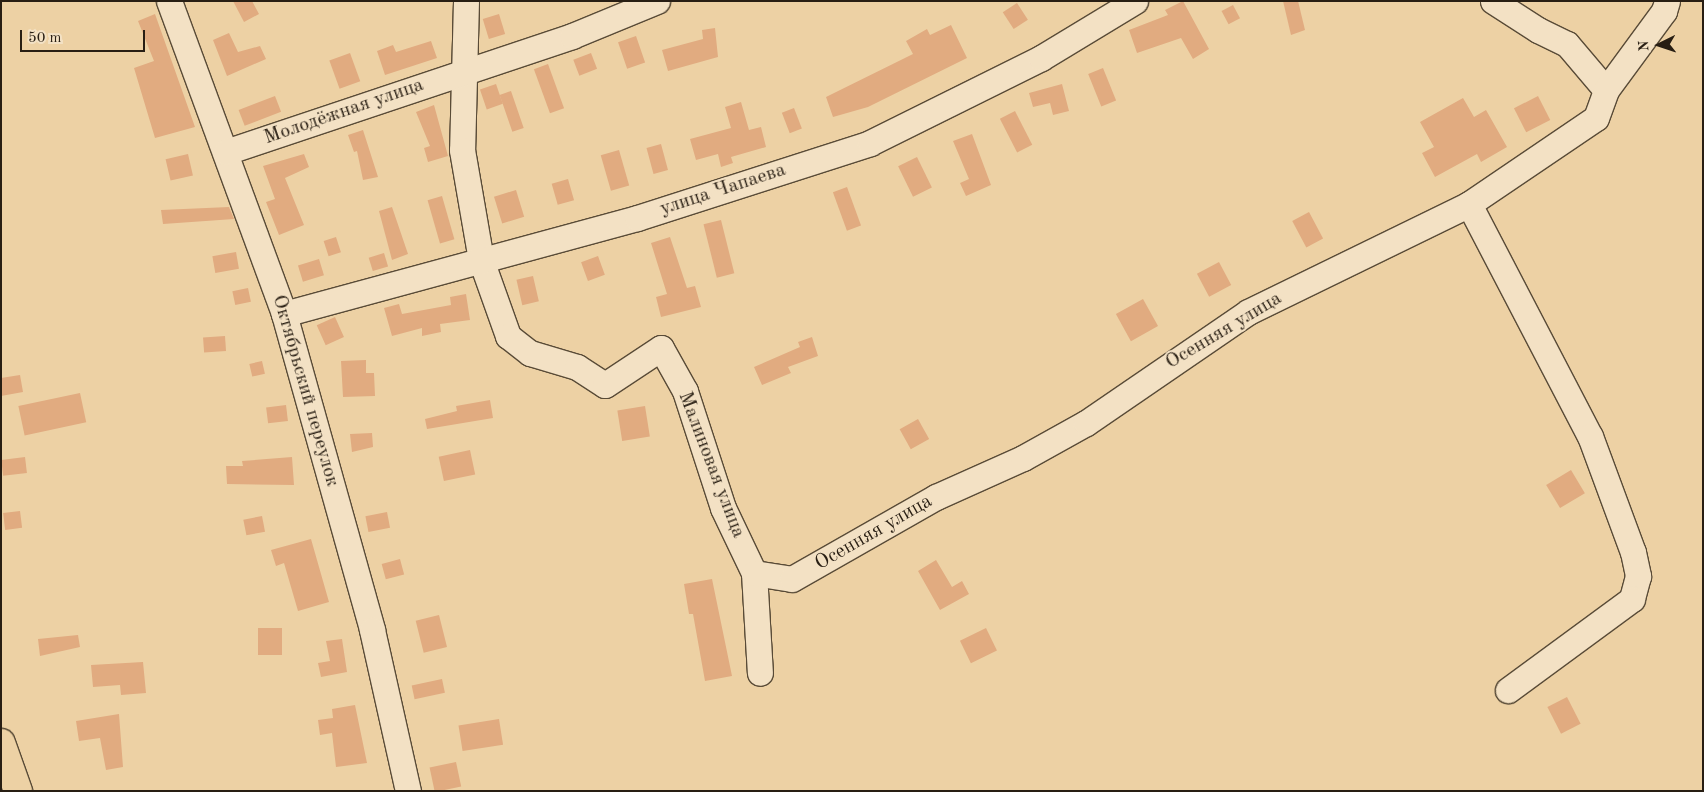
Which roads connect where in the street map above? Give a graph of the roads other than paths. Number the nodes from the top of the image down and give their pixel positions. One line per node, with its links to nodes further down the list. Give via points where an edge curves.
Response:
1 (169, 1): 9 (street, Октябрьский переулок)
2 (466, 1): 7 (street)
3 (657, 1): 7 (street, Молодёжная улица, via 572,36)
4 (1134, 1): 11 (street, улица Чапаева, via 1041,58 870,143 637,218)
5 (1493, 1): 8 (street, via 1567,44)
6 (1667, 1): 8 (street, Осенняя улица, via 1664,11)
7 (462, 72): 9 (street, Молодёжная улица); 11 (street, via 462,150)
8 (1606, 90): 10 (street, Осенняя улица, via 1596,118)
9 (226, 152): 12 (street, Октябрьский переулок)
10 (1469, 204): 13 (street, Осенняя улица, via 1248,312 1086,423 1023,458 936,497 792,579); 15 (street, via 1590,436 1633,552 1638,576 1632,599)
11 (481, 260): 12 (street, улица Чапаева); 13 (street, Малиновая улица, via 508,336 530,353 577,367 605,385 661,348 685,391 723,508)
12 (284, 314): 18 (street, Октябрьский переулок, via 372,630)
13 (754, 573): 14 (street, Малиновая улица)
14 (760, 673)
15 (1508, 690)
16 (1, 742): 17 (main road)
17 (18, 791)
18 (408, 791)

